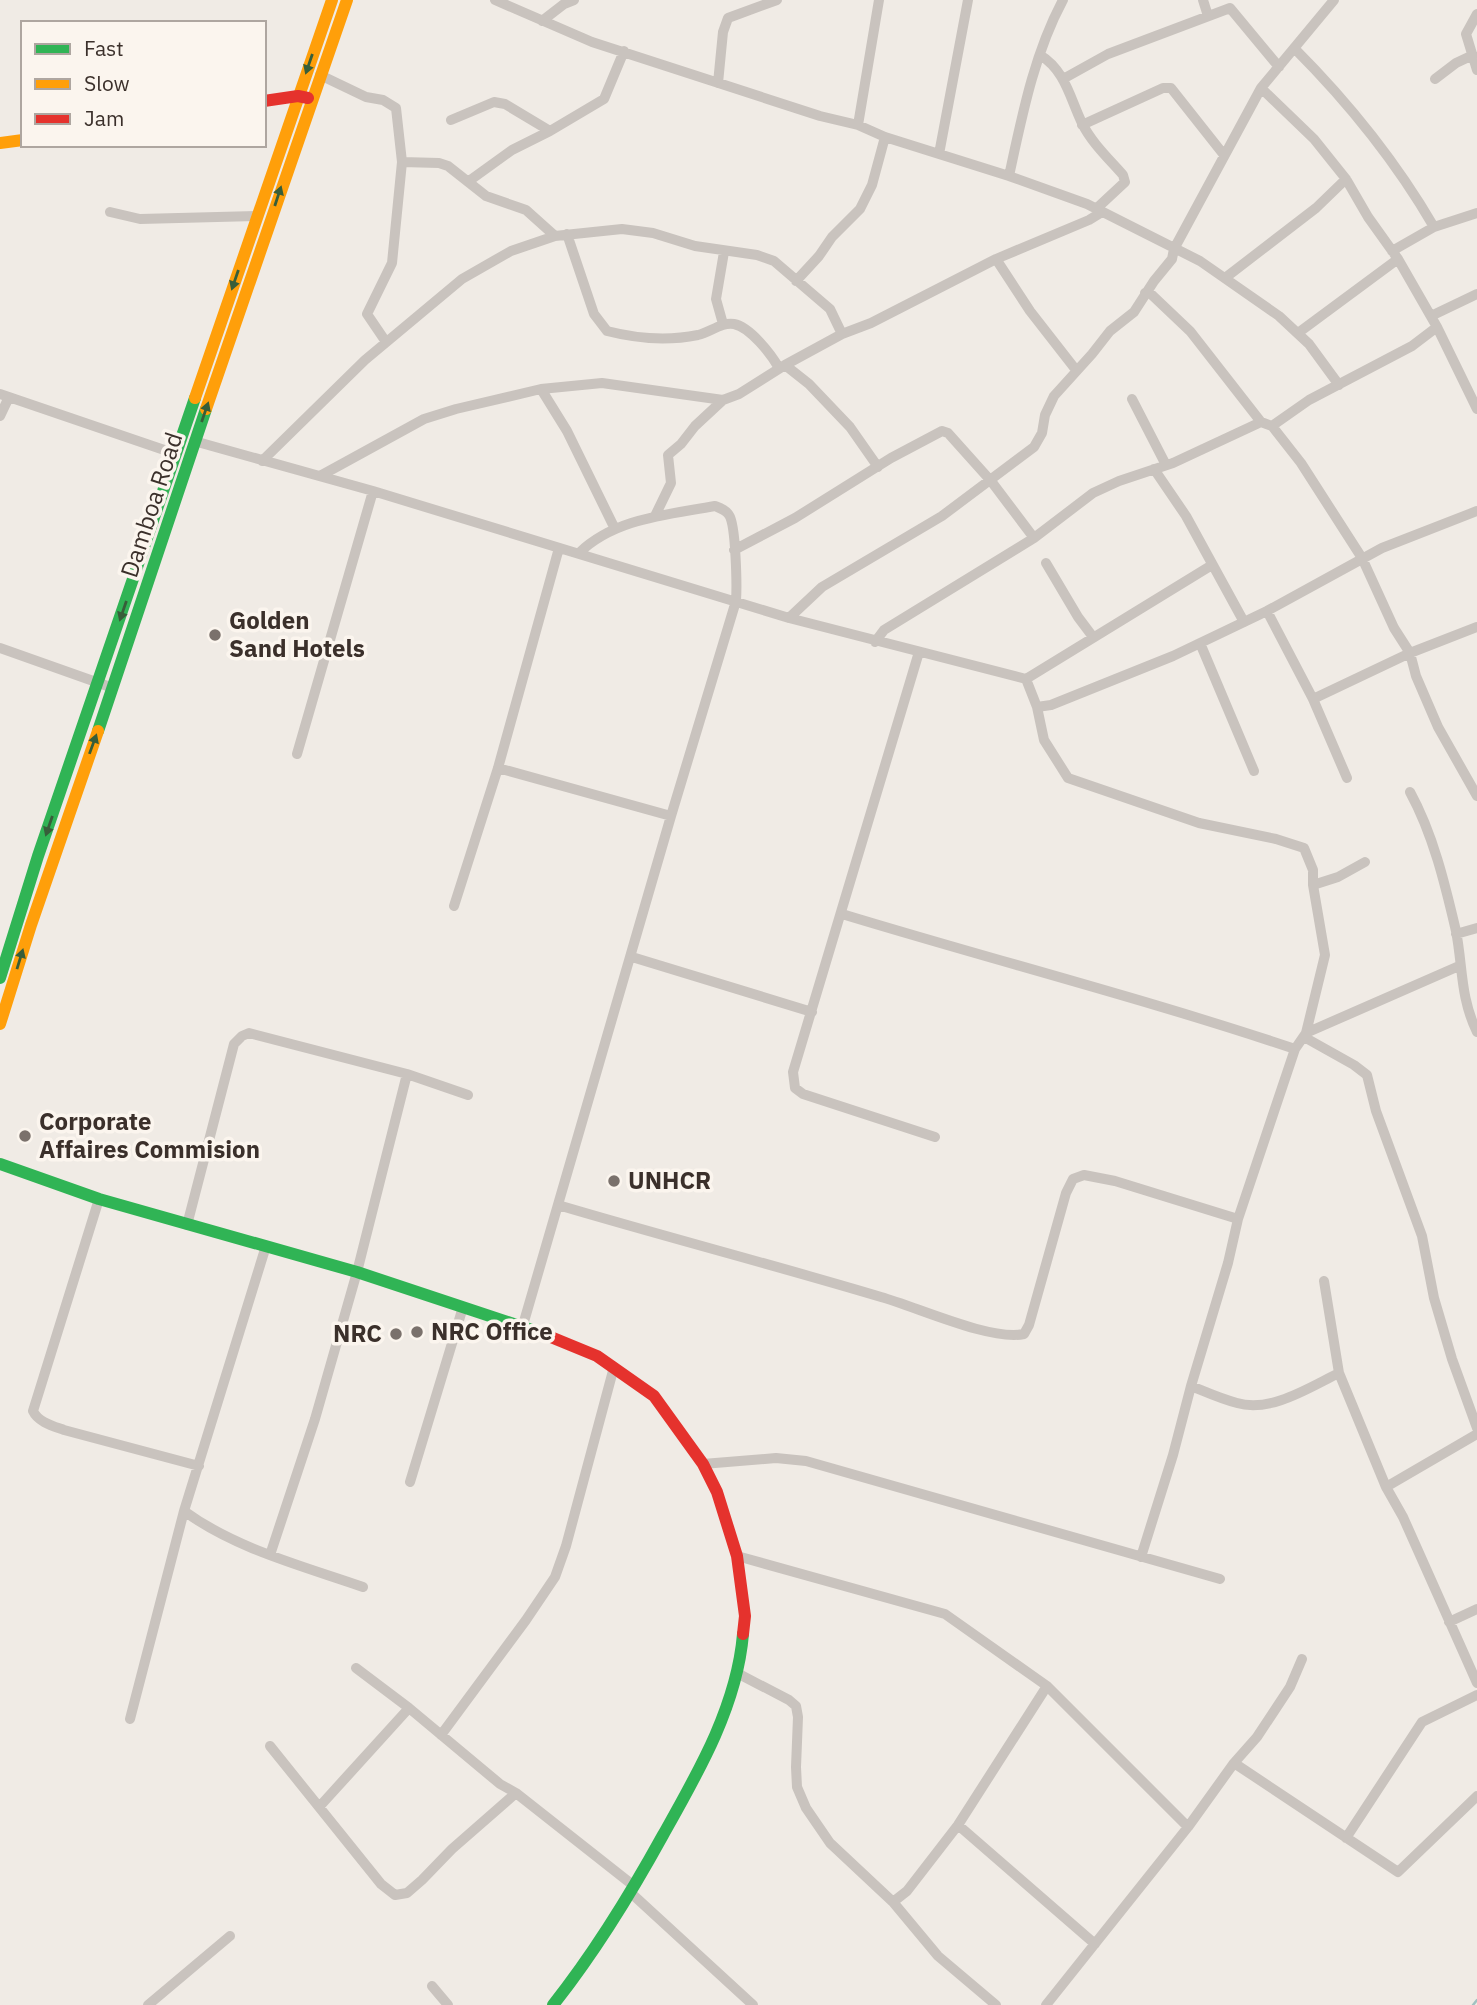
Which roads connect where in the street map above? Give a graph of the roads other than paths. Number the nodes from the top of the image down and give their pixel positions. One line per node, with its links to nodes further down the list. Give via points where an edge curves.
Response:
1 (332, 0): 25 (main road, Damboa Road, one-way to 25)
2 (347, 0): 20 (main road, Damboa Road)
3 (495, 0): 13 (street)
4 (574, 0): 13 (street)
5 (778, 0): 23 (street, via 728,18)
6 (879, 0): 29 (street)
7 (968, 0): 35 (street)
8 (1063, 0): 16 (street)
9 (1203, 0): 12 (street)
10 (1334, 0): 14 (street)
11 (1477, 14): 17 (street, via 1466,34)
12 (1208, 16): 18 (street, via 1230,8); 21 (street, via 1108,54)
13 (542, 21): 15 (street)
14 (1294, 48): 18 (street); 45 (street, via 1383,147)
15 (624, 51): 23 (street); 31 (street, via 604,99)
16 (1040, 55): 21 (street); 38 (street)
17 (1473, 55): 19 (street); 22 (street)
18 (1279, 67): 24 (street)
19 (1477, 69)
20 (320, 75): 26 (main road, Damboa Road); 37 (street, via 396,108)
21 (1063, 79): 30 (street)
22 (1435, 79)
23 (718, 83): 29 (street)
24 (1261, 88): 36 (street); 39 (street, via 1314,139)
25 (298, 96): 26 (main road); 27 (main road); 44 (main road, Damboa Road)
26 (312, 99): 73 (main road, Damboa Road, one-way to 26)
27 (266, 101)
28 (451, 120): 31 (street, via 494,102)
29 (858, 125): 32 (street)
30 (1082, 125): 36 (street, via 1171,88); 41 (street, via 1125,182)
31 (550, 131): 40 (street, via 512,150)
32 (885, 137): 35 (street); 53 (street, via 860,209)
33 (21, 140): 34 (main road)
34 (0, 143)
35 (939, 154): 38 (street)
36 (1224, 155): 48 (street)
37 (402, 162): 40 (street, via 439,163); 61 (street, via 392,263 367,314)
38 (1009, 176): 41 (street)
39 (1346, 179): 50 (street); 52 (street)
40 (469, 181): 47 (street, via 486,195 526,210)
41 (1099, 211): 48 (street); 51 (street, via 1089,220)
42 (110, 212): 44 (street, via 140,219)
43 (1477, 213): 45 (street)
44 (257, 216): 74 (main road, Damboa Road, one-way to 74)
45 (1434, 227): 50 (street)
46 (567, 234): 47 (street); 49 (street, via 622,229); 57 (street, via 594,314 607,331 666,340)
47 (555, 236): 61 (street, via 493,259)
48 (1174, 249): 52 (street); 54 (street, via 1172,259)
49 (724, 252): 53 (street, via 774,261); 57 (street, via 716,299)
50 (1395, 255): 56 (street); 59 (street)
51 (996, 259): 60 (street); 63 (street)
52 (1225, 278): 59 (street)
53 (796, 281): 60 (street, via 830,309)
54 (1145, 293): 63 (street, via 1135,312 1110,331); 71 (street, via 1190,331)
55 (1477, 294): 56 (street)
56 (1431, 316): 58 (street)
57 (723, 324): 62 (street, via 736,324)
58 (1437, 327): 64 (street, via 1412,346); 69 (street)
59 (1298, 332): 64 (street)
60 (842, 334): 62 (street)
61 (386, 342): 75 (street)
62 (782, 366): 68 (street); 77 (street, via 809,384 850,427)
63 (1076, 370): 80 (street, via 1054,396 1034,447)
64 (1339, 385): 72 (street)
65 (541, 389): 68 (street, via 602,383); 79 (street, via 424,419); 84 (street)
66 (4, 395): 70 (street); 74 (street)
67 (1132, 399): 76 (street)
68 (723, 400): 83 (street, via 668,455 671,483)
69 (1477, 409)
70 (0, 416)
71 (1261, 422): 72 (street); 76 (street)
72 (1272, 426): 89 (street)
73 (194, 441): 75 (street); 105 (main road, Damboa Road)
74 (176, 454): 104 (main road, Damboa Road, one-way to 104)
75 (262, 461): 79 (street)
76 (1166, 465): 78 (street)
77 (878, 467): 80 (street, via 942,431); 87 (street)
78 (1154, 469): 85 (street, via 1093,493); 91 (street)
79 (320, 477): 81 (street)
80 (991, 481): 85 (street); 94 (street, via 942,516 822,587)
81 (373, 491): 86 (street); 108 (street)
82 (1477, 512): 89 (street)
83 (655, 516): 84 (street); 87 (street, via 715,506 723,509 730,516)
84 (615, 529): 88 (street)
85 (1034, 538): 98 (street, via 906,615 884,630)
86 (559, 548): 88 (street); 109 (street)
87 (734, 550): 92 (street)
88 (579, 553): 92 (street)
89 (1362, 558): 93 (street); 102 (street)
90 (1046, 563): 97 (street)
91 (1212, 565): 95 (street); 97 (street)
92 (736, 601): 94 (street); 114 (street)
93 (1267, 611): 95 (street); 106 (street)
94 (789, 618): 98 (street)
95 (1244, 622): 99 (street)
96 (1477, 627): 102 (street)
97 (1093, 637): 103 (street)
98 (876, 642): 101 (street)
99 (1200, 643): 107 (street); 110 (street)
100 (0, 648): 104 (street)
101 (919, 652): 103 (street); 118 (street)
102 (1409, 653): 106 (street); 113 (street, via 1438,727)
103 (1026, 679): 107 (street)
104 (98, 684): 105 (street); 123 (main road, Damboa Road, one-way to 123)
105 (113, 688): 125 (main road, Damboa Road, one-way to 105, via 52,858)
106 (1313, 699): 111 (street)
107 (1037, 707): 116 (street, via 1044,740 1068,778 1199,824 1304,848 1313,870)
108 (297, 754)
109 (498, 768): 114 (street); 117 (street)
110 (1254, 771)
111 (1347, 778)
112 (1410, 792): 120 (street, via 1428,825)
113 (1477, 796)
114 (671, 816): 121 (street)
115 (1365, 862): 116 (street)
116 (1313, 885): 127 (street, via 1325,955)
117 (454, 906)
118 (842, 914): 124 (street); 128 (street)
119 (1477, 928): 120 (street)
120 (1456, 933): 122 (street)
121 (632, 957): 124 (street); 134 (street)
122 (1459, 966): 126 (street, via 1469,1016); 127 (street)
123 (0, 978)
124 (813, 1012): 131 (street, via 793,1072 796,1088)
125 (0, 1024)
126 (1477, 1032)
127 (1305, 1035): 128 (street); 145 (street, via 1367,1076 1422,1236 1437,1311)
128 (1295, 1049): 135 (street)
129 (407, 1074): 130 (street); 136 (street, via 249,1033 242,1036 234,1044); 138 (street)
130 (468, 1095)
131 (935, 1138)
132 (0, 1164): 133 (main road)
133 (99, 1199): 136 (main road); 148 (street, via 33,1411 44,1422 64,1430)
134 (558, 1205): 135 (street, via 1012,1336 1024,1334 1029,1325 1073,1179 1084,1175 1115,1181); 141 (street)
135 (1238, 1219): 144 (street)
136 (187, 1225): 137 (main road)
137 (266, 1246): 138 (main road); 148 (street)
138 (357, 1272): 140 (main road); 152 (street)
139 (1324, 1281): 143 (street)
140 (463, 1307): 141 (main road); 149 (street)
141 (523, 1325): 142 (main road)
142 (614, 1367): 147 (main road, via 654,1396); 167 (street, via 555,1577)
143 (1339, 1373): 144 (street, via 1262,1404 1239,1404); 150 (street)
144 (1191, 1386): 154 (street)
145 (1477, 1428)
146 (1477, 1434): 150 (street)
147 (704, 1464): 153 (main road, via 732,1531); 154 (street, via 776,1458 806,1461)
148 (199, 1466): 151 (street)
149 (410, 1482)
150 (1386, 1487): 158 (street)
151 (184, 1511): 152 (street, via 203,1525); 166 (street)
152 (270, 1555): 156 (street)
153 (737, 1556): 161 (main road, via 745,1616); 163 (street, via 945,1614)
154 (1141, 1557): 155 (street)
155 (1220, 1579)
156 (363, 1587)
157 (1477, 1609): 158 (street)
158 (1449, 1622): 162 (street)
159 (1302, 1659): 169 (street, via 1290,1688)
160 (356, 1668): 165 (street)
161 (737, 1673): 176 (main road, via 694,1780); 177 (street, via 796,1706 797,1787 806,1808 830,1843)
162 (1477, 1683)
163 (1047, 1686): 173 (street); 174 (street)
164 (1477, 1695): 175 (street, via 1422,1722)
165 (409, 1708): 167 (street); 172 (street)
166 (130, 1719)
167 (441, 1734): 170 (street)
168 (270, 1746): 172 (street)
169 (1234, 1763): 174 (street); 175 (street)
170 (516, 1793): 172 (street, via 407,1893 395,1895 381,1884); 176 (street)
171 (1477, 1796): 175 (street, via 1398,1872)
172 (320, 1806)
173 (958, 1825): 177 (street, via 908,1891); 179 (street)
174 (1188, 1826): 179 (street)
175 (1346, 1838)
176 (632, 1890): 183 (main road); 184 (street)
177 (893, 1902): 185 (street, via 938,1956)
178 (230, 1936): 181 (street)
179 (1095, 1944): 186 (street)
180 (432, 1986): 182 (street)
181 (148, 2005)
182 (448, 2005)
183 (554, 2005)
184 (753, 2005)
185 (996, 2005)
186 (1046, 2005)

